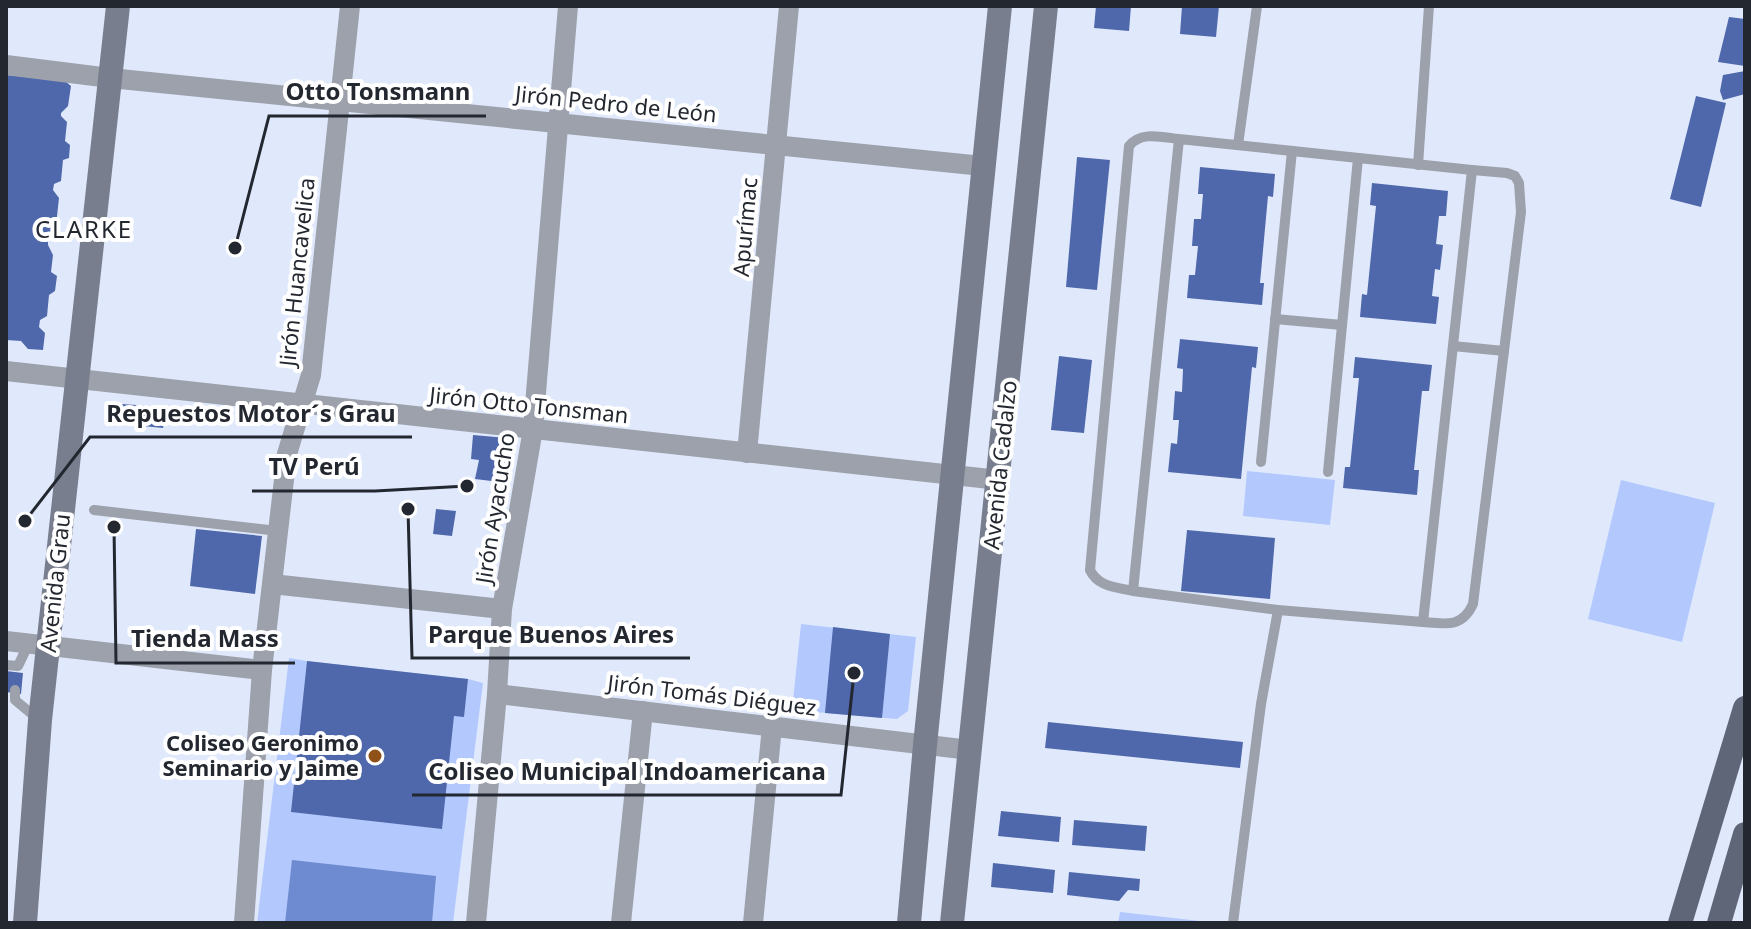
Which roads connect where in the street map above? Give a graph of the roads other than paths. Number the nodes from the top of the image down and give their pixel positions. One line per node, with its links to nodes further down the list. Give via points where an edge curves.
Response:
1 (118, 6): 10 (street, Avenida Grau)
2 (350, 6): 11 (street, Jirón Huancavelica)
3 (568, 6): 12 (street, Jirón Ayacucho)
4 (789, 6): 14 (street, Apurímac)
5 (1000, 6): 19 (street, Avenida Cadalzo)
6 (1046, 6): 33 (street, Avenida Cadalzo)
7 (1257, 6): 15 (lane)
8 (1429, 6): 18 (lane)
9 (6, 65): 10 (street, Jirón Pedro de León)
10 (110, 78): 11 (street, Jirón Pedro de León); 26 (street, Avenida Grau)
11 (340, 101): 12 (street, Jirón Pedro de León); 27 (street, Jirón Huancavelica, via 311,375)
12 (557, 123): 14 (street, Jirón Pedro de León); 28 (street, Jirón Ayacucho)
13 (1179, 139): 15 (lane); 37 (lane); 37 (lane, via 1144,136 1129,146 1090,570 1099,582)
14 (776, 145): 19 (street, Jirón Pedro de León); 29 (street, Apurímac)
15 (1238, 145): 16 (lane)
16 (1292, 151): 17 (lane); 21 (lane)
17 (1358, 158): 18 (lane); 22 (lane)
18 (1418, 165): 20 (lane)
19 (983, 166): 32 (street, Avenida Cadalzo)
20 (1472, 170): 23 (lane); 24 (lane, via 1507,173 1519,183 1521,212)
21 (1275, 319): 22 (lane); 30 (lane)
22 (1342, 325): 31 (lane)
23 (1453, 346): 24 (lane); 40 (lane)
24 (1504, 351): 40 (lane, via 1473,604 1460,621)
25 (6, 371): 26 (street, Jirón Otto Tonsman)
26 (77, 379): 27 (street, Jirón Otto Tonsman); 42 (street, Avenida Grau)
27 (301, 404): 28 (street, Jirón Otto Tonsman); 35 (street, Jirón Huancavelica, via 287,454)
28 (533, 429): 29 (street, Jirón Otto Tonsman); 38 (street, Jirón Ayacucho)
29 (747, 453): 32 (street, Jirón Otto Tonsman)
30 (1261, 462)
31 (1328, 472)
32 (952, 475): 33 (street, Jirón Otto Tonsman); 51 (street, Avenida Cadalzo)
33 (999, 480): 52 (street, Avenida Cadalzo)
34 (94, 510): 35 (lane)
35 (278, 531): 36 (street, Jirón Huancavelica)
36 (272, 584): 38 (street); 44 (street, Jirón Huancavelica)
37 (1133, 591): 39 (lane)
38 (502, 609): 46 (street, Jirón Ayacucho)
39 (1278, 610): 40 (lane); 61 (lane)
40 (1423, 622)
41 (6, 641): 42 (street)
42 (41, 649): 43 (lane); 43 (lane); 44 (street); 49 (street, Avenida Grau)
43 (14, 666)
44 (262, 670): 55 (street, Jirón Huancavelica)
45 (15, 690): 49 (lane, via 15,700)
46 (497, 694): 48 (street, Jirón Tomás Diéguez); 56 (street, Jirón Ayacucho)
47 (1745, 708): 62 (main road)
48 (643, 711): 50 (street, Jirón Tomás Diéguez); 57 (street)
49 (40, 720): 54 (street, Avenida Grau)
50 (772, 726): 51 (street, Jirón Tomás Diéguez); 58 (street)
51 (925, 745): 52 (street, Jirón Tomás Diéguez); 59 (street, Avenida Cadalzo)
52 (970, 750): 60 (street, Avenida Cadalzo)
53 (1745, 834): 63 (main road)
54 (25, 923)
55 (244, 923)
56 (476, 923)
57 (621, 923)
58 (753, 923)
59 (909, 923)
60 (952, 923)
61 (1233, 923)
62 (1680, 923)
63 (1719, 923)

